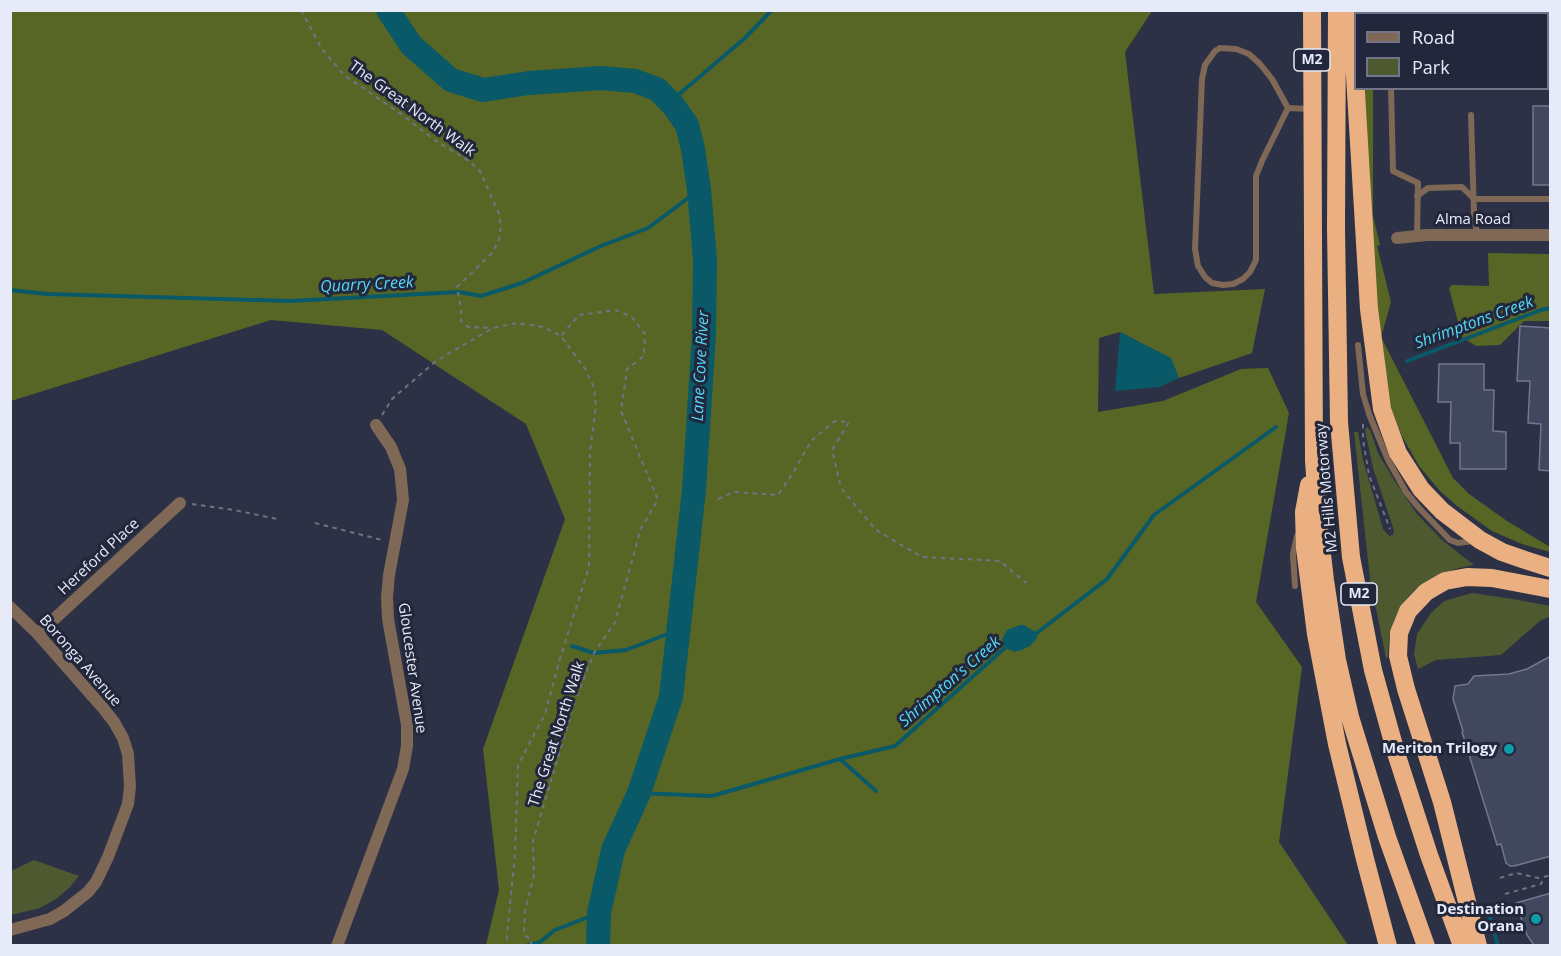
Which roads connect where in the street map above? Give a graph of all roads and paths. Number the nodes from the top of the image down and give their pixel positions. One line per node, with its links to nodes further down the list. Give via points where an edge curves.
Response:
1 (301, 10): 18 (path, The Great North Walk, via 322,49 344,75 480,171 499,214 499,240 493,252 457,287 461,321 468,327)
2 (1312, 10): 9 (highway, M2 Hills Motorway / M2)
3 (1337, 10): 48 (highway, M2 Hills Motorway / M2, via 1339,422 1351,557 1373,670 1396,753)
4 (1351, 10): 5 (highway)
5 (1354, 60)
6 (1356, 90): 30 (highway, via 1369,309 1382,410 1398,453 1421,489)
7 (1391, 90): 11 (lane, via 1393,171 1418,183)
8 (1288, 108): 8 (lane, via 1256,176 1256,260 1243,279 1233,284 1212,283 1198,266 1196,249 1205,64 1220,48 1249,54 1272,79); 9 (lane)
9 (1312, 109): 23 (highway, M2 Hills Motorway / M2)
10 (1471, 115): 12 (lane)
11 (1418, 196): 12 (lane, via 1428,188 1462,187); 16 (lane)
12 (1474, 199): 13 (lane); 14 (lane)
13 (1551, 199)
14 (1477, 235): 15 (street, Alma Road); 16 (street, Alma Road)
15 (1551, 235)
16 (1417, 236): 17 (street, Alma Road)
17 (1397, 238)
18 (493, 328): 19 (path, via 517,323 543,327); 22 (path, via 436,361 392,399)
19 (561, 336): 44 (path, via 594,388 589,567 545,714 518,765); 45 (path, The Great North Walk, via 579,315 616,310 632,317 645,334 644,356 627,369 621,411 658,500 641,528 615,622 594,653 575,701 533,841 534,876 524,932)
20 (1358, 345): 21 (lane)
21 (1369, 414): 29 (path, via 1363,420 1362,430 1369,475); 30 (lane, via 1388,460 1419,508 1450,540)
22 (376, 425): 31 (street, Gloucester Avenue, via 400,469 403,500)
23 (1314, 460): 26 (highway, M2); 47 (highway, M2 Hills Motorway / M2, via 1324,580 1350,717)
24 (718, 499): 33 (path, via 735,492 778,495 811,441 835,421 849,422 832,450 841,488 876,530 922,557 1000,561)
25 (180, 502): 27 (path); 37 (street, Hereford Place)
26 (1304, 512): 34 (lane, via 1293,554); 46 (highway, M2, via 1316,634 1335,733)
27 (277, 519)
28 (315, 524): 31 (path)
29 (1390, 529)
30 (1480, 540): 32 (highway, via 1502,552)
31 (395, 544): 43 (street, Gloucester Avenue, via 387,597 388,619 407,725 407,746 403,769)
32 (1551, 568)
33 (1026, 583)
34 (1295, 586)
35 (1551, 589): 49 (highway, via 1492,578 1444,581 1408,610 1399,633 1398,656 1406,689 1442,802)
36 (10, 607): 37 (street, Boronga Avenue)
37 (38, 634): 42 (street, Boronga Avenue, via 114,722 128,754 130,787 128,804 108,857 88,892 50,919)
38 (1551, 875): 40 (path)
39 (1500, 878): 40 (path, via 1516,873)
40 (1543, 879): 41 (path, via 1541,884)
41 (1505, 894)
42 (10, 930)
43 (337, 945)
44 (506, 945)
45 (532, 945)
46 (1388, 945)
47 (1426, 945)
48 (1462, 945)
49 (1478, 945)

